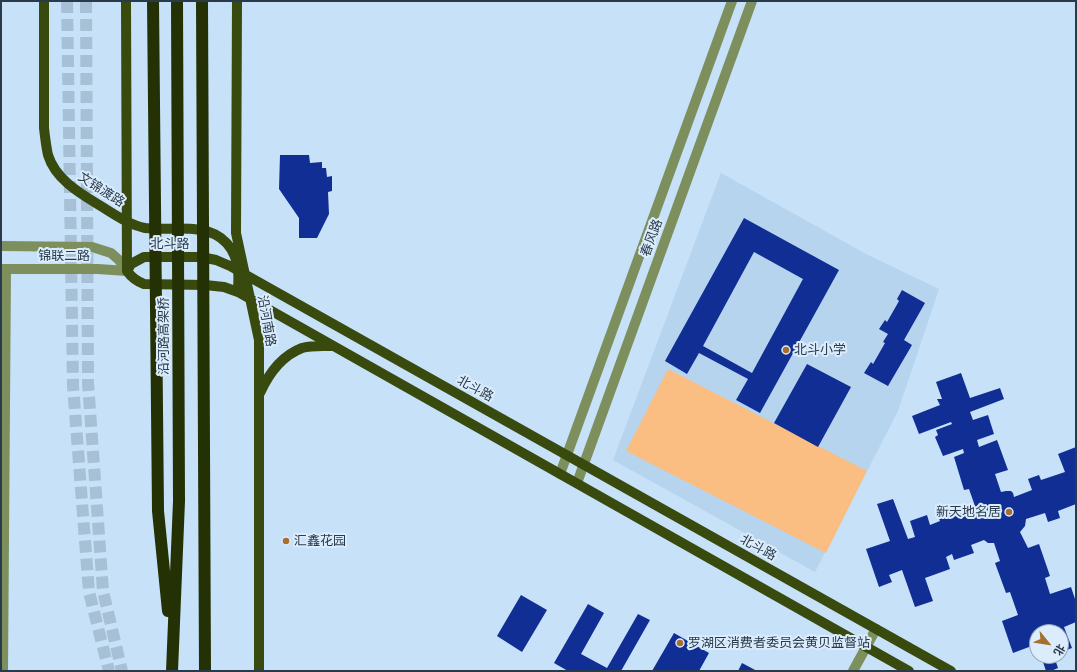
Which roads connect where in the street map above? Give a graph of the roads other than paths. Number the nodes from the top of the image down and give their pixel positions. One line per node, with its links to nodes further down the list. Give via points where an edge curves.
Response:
1 (44, 1): 9 (main road, 文锦渡路, via 44,128 48,156 66,183)
2 (126, 1): 9 (main road)
3 (153, 1): 26 (highway, bridge, via 158,511)
4 (177, 1): 26 (highway, 沿河路高架桥, bridge, via 179,501)
5 (202, 1): 29 (highway, bridge)
6 (237, 1): 13 (main road, 沿河南路, via 236,232)
7 (732, 1): 19 (street, 春风路)
8 (752, 1): 20 (street, 春风路)
9 (126, 221): 11 (main road); 13 (main road, 文锦渡路, via 146,228 200,230 214,234 227,242)
10 (1, 246): 11 (street, via 92,247 111,253)
11 (127, 270): 12 (street, 锦联二路); 13 (main road, 北斗路, via 131,264 144,257 201,257 216,260); 14 (main road, via 132,278 144,284 205,284)
12 (3, 272): 16 (street)
13 (241, 273): 14 (main road, 文锦渡路); 15 (main road, 沿河南路); 19 (main road, 北斗路)
14 (238, 292): 15 (main road)
15 (250, 298): 17 (main road); 18 (main road, 沿河南路, via 258,340)
16 (3, 342): 23 (street)
17 (334, 346): 18 (main road, via 302,348 290,355 277,365); 21 (main road)
18 (259, 394): 30 (main road, 沿河南路)
19 (567, 455): 20 (main road, 北斗路); 21 (street, 春风路)
20 (583, 465): 22 (street, 春风路); 24 (main road, 北斗路)
21 (560, 474): 22 (main road)
22 (577, 483): 25 (main road)
23 (2, 606): 27 (street)
24 (876, 629): 25 (street); 33 (main road, 北斗路)
25 (866, 647): 31 (street); 32 (main road)
26 (172, 657): 28 (highway, 沿河路高架桥, bridge)
27 (3, 671)
28 (172, 671)
29 (205, 671)
30 (259, 671)
31 (853, 671)
32 (909, 671)
33 (951, 671)

